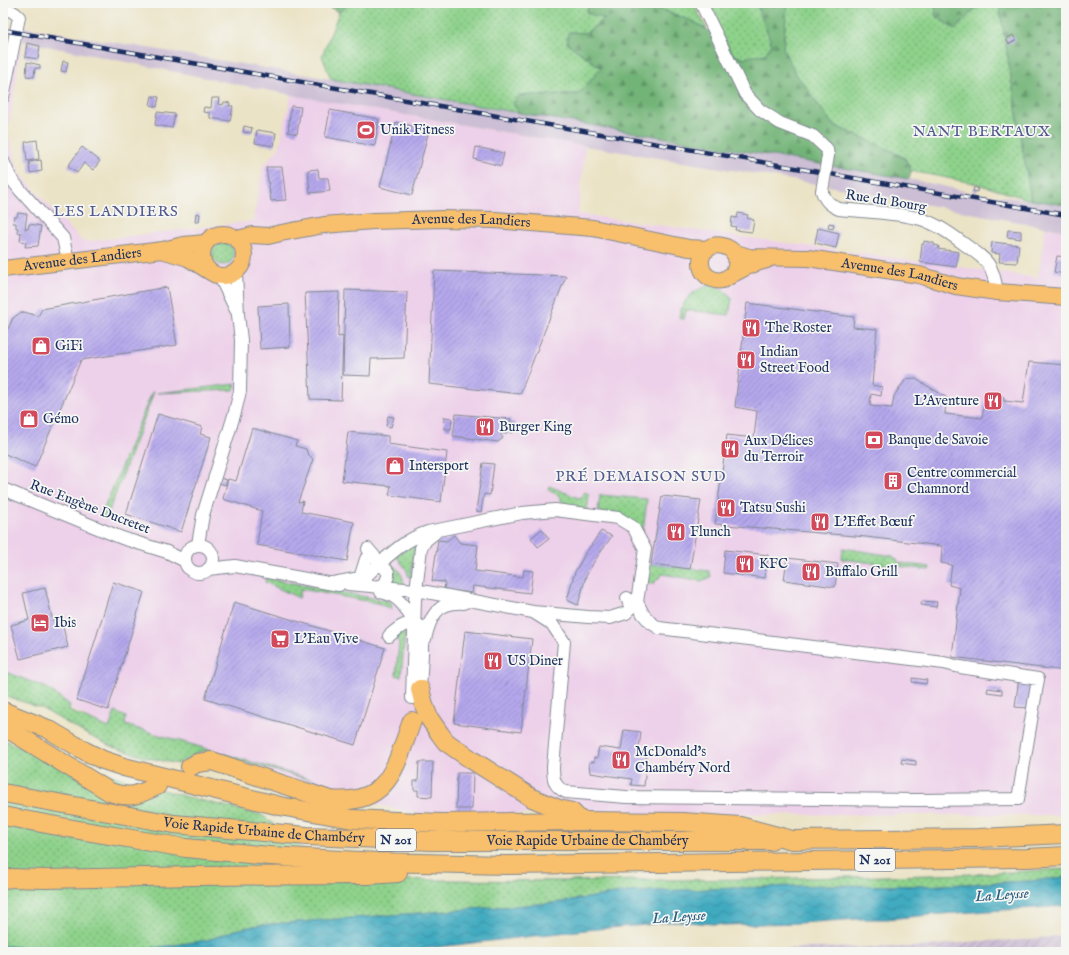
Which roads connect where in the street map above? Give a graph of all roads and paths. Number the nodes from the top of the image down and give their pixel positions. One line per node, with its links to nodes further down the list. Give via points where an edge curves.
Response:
1 (701, 3): 19 (street, Rue du Bourg, bridge, via 744,94 760,110 780,123 813,136 827,149 822,191 826,201 839,209 910,217 934,224 980,255 992,269)
2 (9, 8): 3 (street, via 19,17)
3 (3, 97)
4 (3, 161): 13 (street, via 10,177 20,190 63,238)
5 (268, 236): 6 (main road, Avenue des Landiers); 8 (main road, Avenue des Landiers, via 324,225 373,221 495,220 593,228); 14 (main road, Avenue des Landiers, via 255,246)
6 (238, 239): 7 (main road, via 222,234); 14 (main road, via 244,249)
7 (205, 243): 10 (main road, Avenue des Landiers); 17 (main road, via 202,259)
8 (675, 244): 9 (main road, Avenue des Landiers); 16 (main road)
9 (708, 249): 11 (main road, via 713,246 724,246); 16 (main road, via 701,260)
10 (163, 250): 13 (main road, Avenue des Landiers); 17 (main road, Avenue des Landiers, via 188,258)
11 (733, 252): 12 (main road, Avenue des Landiers, via 749,257); 18 (main road, via 737,263)
12 (778, 258): 18 (main road, via 751,265); 19 (main road, Avenue des Landiers, via 808,258 896,271 956,286)
13 (68, 261): 15 (main road, Avenue des Landiers)
14 (239, 267): 17 (main road, via 230,274); 21 (street)
15 (3, 269)
16 (704, 273): 18 (main road, via 718,281)
17 (216, 274): 21 (street)
18 (733, 274)
19 (996, 292): 20 (main road, Avenue des Landiers)
20 (1066, 297)
21 (238, 315): 24 (street, via 241,340 240,391)
22 (3, 489): 25 (street, Rue Eugène Ducretet, via 122,538)
23 (440, 530): 28 (street, via 414,537); 34 (street, via 426,540 421,548); 37 (street, via 522,513 555,510 618,518 633,527 645,549 637,602 643,614 659,628 944,663 1038,679 1018,799 626,797 566,792 553,780 564,642 552,624)
24 (193, 547): 25 (street, Rue Eugène Ducretet); 26 (street, via 207,547); 27 (street, via 186,552)
25 (167, 552): 27 (street, Rue Eugène Ducretet)
26 (212, 553): 29 (street); 30 (street, via 213,562)
27 (185, 561): 30 (street, via 188,568 195,572 204,572)
28 (381, 563): 31 (street); 31 (street, via 367,554); 33 (street, via 388,576 385,584)
29 (235, 566): 30 (street); 32 (street)
30 (208, 569)
31 (360, 578): 32 (street)
32 (333, 583): 33 (street); 38 (street, via 392,595)
33 (377, 587): 34 (street)
34 (416, 590): 36 (street); 38 (street)
35 (627, 598): 37 (street, via 629,610 610,618)
36 (489, 604): 37 (street); 40 (street, via 455,602 444,606 434,614 428,625)
37 (533, 612)
38 (414, 623): 39 (street, via 402,626); 40 (street, via 422,627); 41 (street)
39 (389, 636)
40 (422, 654): 41 (street)
41 (416, 693): 49 (highway, via 409,760 393,791); 53 (highway, via 446,742 532,798 572,812)
42 (3, 701): 46 (highway, via 22,707 73,735)
43 (3, 711): 46 (highway, via 48,729)
44 (3, 719): 46 (highway)
45 (3, 729): 48 (highway, via 14,732 110,792 131,796)
46 (85, 751): 51 (highway, via 124,767)
47 (190, 767): 49 (highway, via 197,763 212,761 338,800 359,799 384,785)
48 (157, 786)
49 (389, 786): 51 (highway, via 373,804 354,810)
50 (3, 792): 55 (highway, Voie Rapide Urbaine de Chambéry / N 201, via 174,824 307,836 432,841)
51 (305, 811): 53 (highway, via 352,819 441,824)
52 (3, 816): 57 (highway, Voie Rapide Urbaine de Chambéry / N 201, via 186,848 377,862)
53 (582, 821): 55 (highway, via 683,822 740,826)
54 (1066, 834): 55 (highway, N 201, via 978,838)
55 (792, 840)
56 (1066, 856): 57 (highway, Voie Rapide Urbaine de Chambéry / N 201)
57 (506, 865): 58 (highway, via 368,875)
58 (5, 880)

